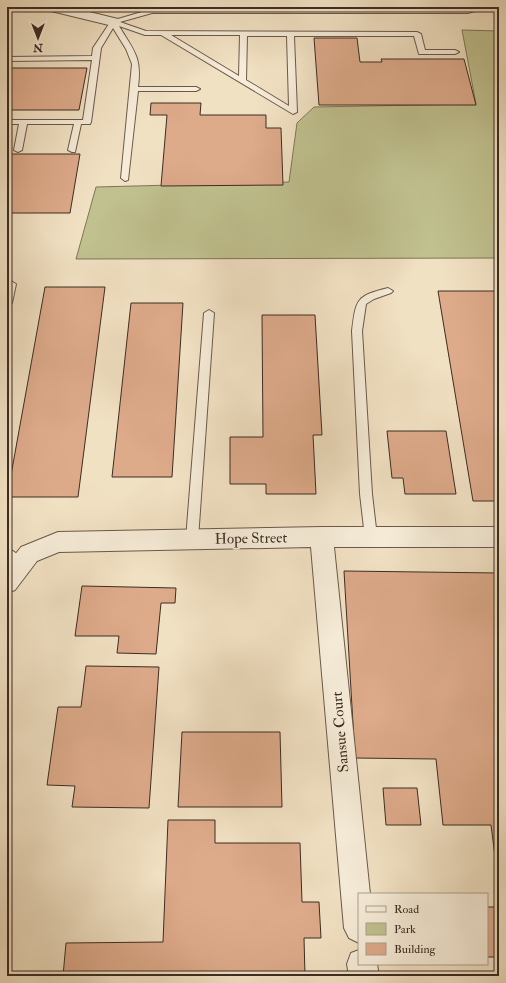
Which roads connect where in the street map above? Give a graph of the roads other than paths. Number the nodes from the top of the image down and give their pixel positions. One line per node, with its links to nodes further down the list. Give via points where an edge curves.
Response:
1 (52, 7): 4 (street)
2 (486, 7): 3 (lane, via 468,11)
3 (154, 9): 4 (lane)
4 (113, 22): 5 (lane, via 146,33); 9 (lane, via 98,48); 12 (lane, via 125,45 132,52 136,64)
5 (162, 33): 6 (lane); 11 (lane)
6 (244, 34): 7 (lane); 11 (lane)
7 (290, 34): 8 (lane, via 417,34 422,52); 11 (lane, via 293,112)
8 (455, 52)
9 (96, 58): 10 (lane); 16 (lane, via 87,122)
10 (7, 59)
11 (242, 82)
12 (134, 89): 13 (lane); 19 (lane)
13 (196, 89)
14 (7, 122): 15 (lane)
15 (23, 122): 16 (lane); 17 (lane)
16 (78, 122): 18 (lane)
17 (18, 150)
18 (72, 150)
19 (125, 178)
20 (11, 284): 22 (lane)
21 (388, 291): 25 (lane, via 368,296 360,305 357,331 366,494)
22 (7, 302)
23 (208, 313): 27 (lane)
24 (322, 536): 25 (street, Hope Street); 27 (street, Hope Street); 29 (street, Sansue Court)
25 (371, 536): 26 (street, Hope Street)
26 (499, 537)
27 (192, 539): 28 (street, Hope Street, via 58,542 29,554)
28 (13, 568)
29 (358, 917)
30 (362, 965): 31 (street)
31 (364, 976)

